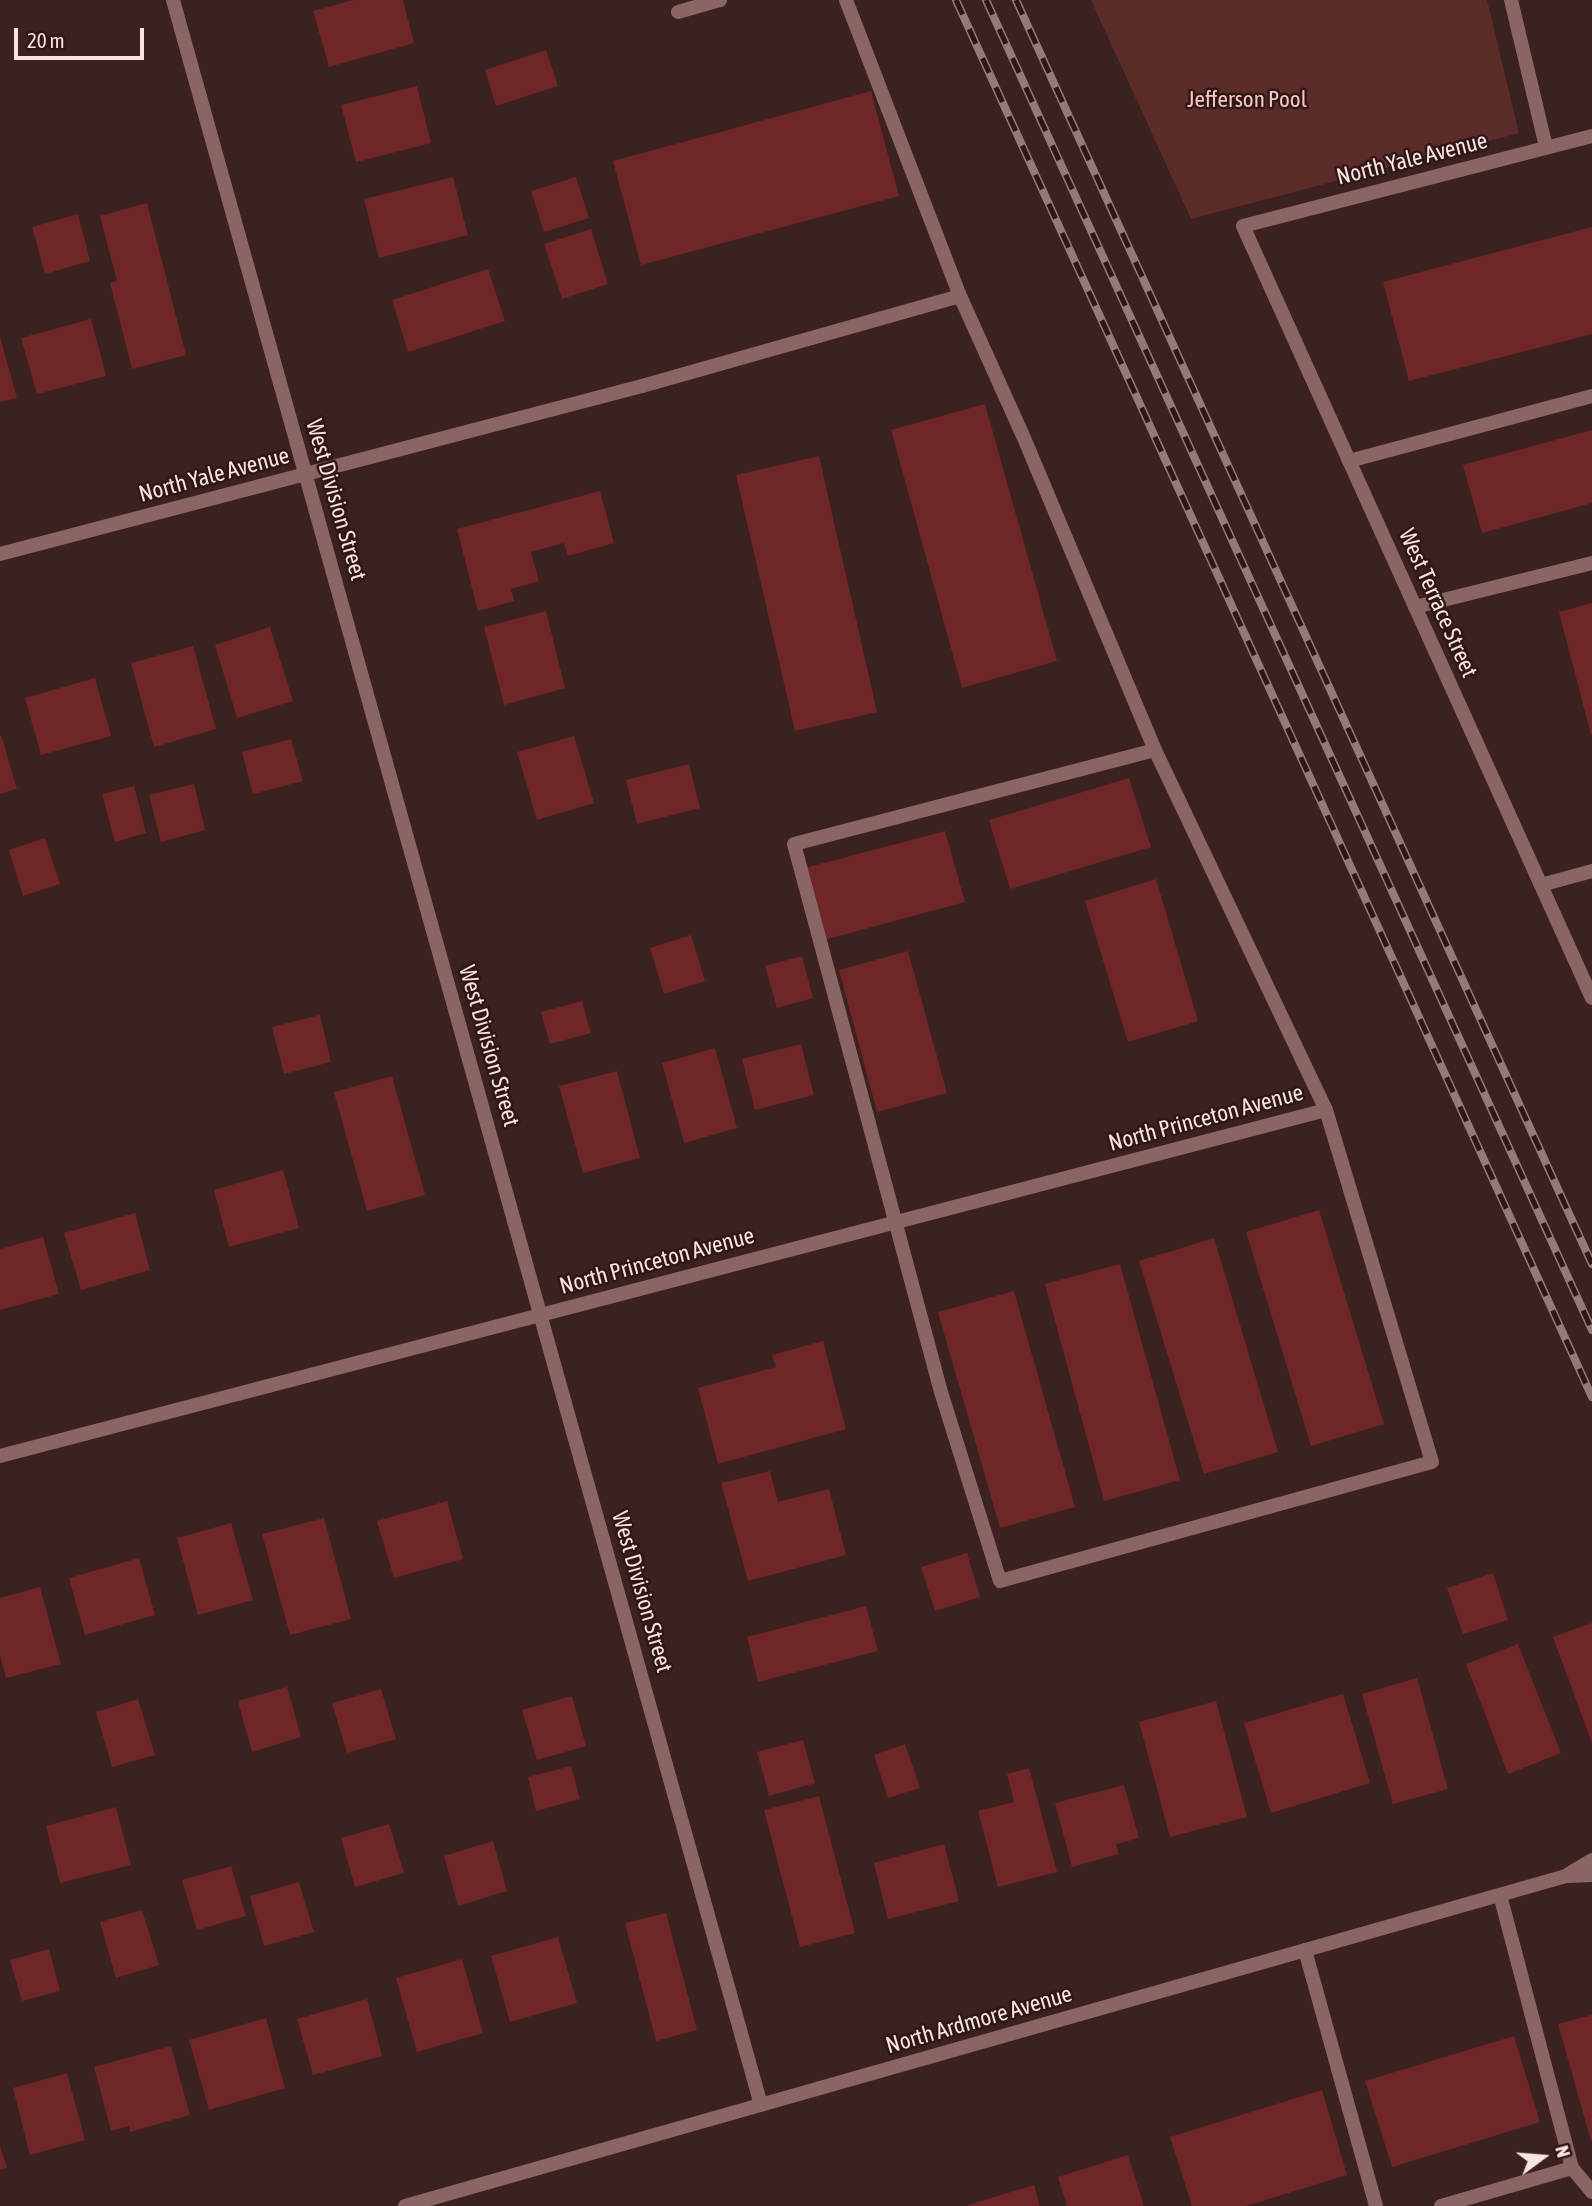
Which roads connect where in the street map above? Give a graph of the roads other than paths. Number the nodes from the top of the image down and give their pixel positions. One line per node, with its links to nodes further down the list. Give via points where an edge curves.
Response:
1 (173, 0): 12 (street, West Division Street)
2 (720, 0): 5 (street)
3 (846, 0): 9 (street)
4 (1511, 0): 7 (street)
5 (677, 12)
6 (1592, 136): 7 (street, North Yale Avenue)
7 (1546, 148): 8 (street, North Yale Avenue)
8 (1242, 226): 11 (street, West Terrace Street)
9 (960, 296): 12 (street, North Yale Avenue); 16 (street)
10 (1592, 396): 11 (street)
11 (1349, 461): 15 (street, West Terrace Street)
12 (306, 474): 13 (street, North Yale Avenue); 22 (street, West Division Street)
13 (0, 554)
14 (1592, 563): 15 (street)
15 (1415, 607): 18 (street, West Terrace Street)
16 (1155, 750): 20 (street); 21 (street, via 794,844)
17 (1592, 871): 18 (street)
18 (1541, 885): 19 (street, West Terrace Street)
19 (1592, 998)
20 (1326, 1110): 21 (street, North Princeton Avenue); 21 (street, via 1433,1462 1000,1581)
21 (895, 1223): 22 (street, North Princeton Avenue)
22 (541, 1315): 23 (street, North Princeton Avenue); 29 (street, West Division Street)
23 (0, 1456)
24 (1592, 1860): 26 (street, North Ardmore Avenue)
25 (1592, 1875): 26 (street, North Ardmore Avenue)
26 (1566, 1876): 27 (street, North Ardmore Avenue)
27 (1500, 1895): 28 (street, North Ardmore Avenue); 30 (street)
28 (1305, 1950): 29 (street, North Ardmore Avenue); 33 (street)
29 (761, 2105): 32 (street, North Ardmore Avenue)
30 (1573, 2168): 31 (street); 34 (street)
31 (1592, 2192)
32 (405, 2206)
33 (1376, 2206)
34 (1441, 2206)

